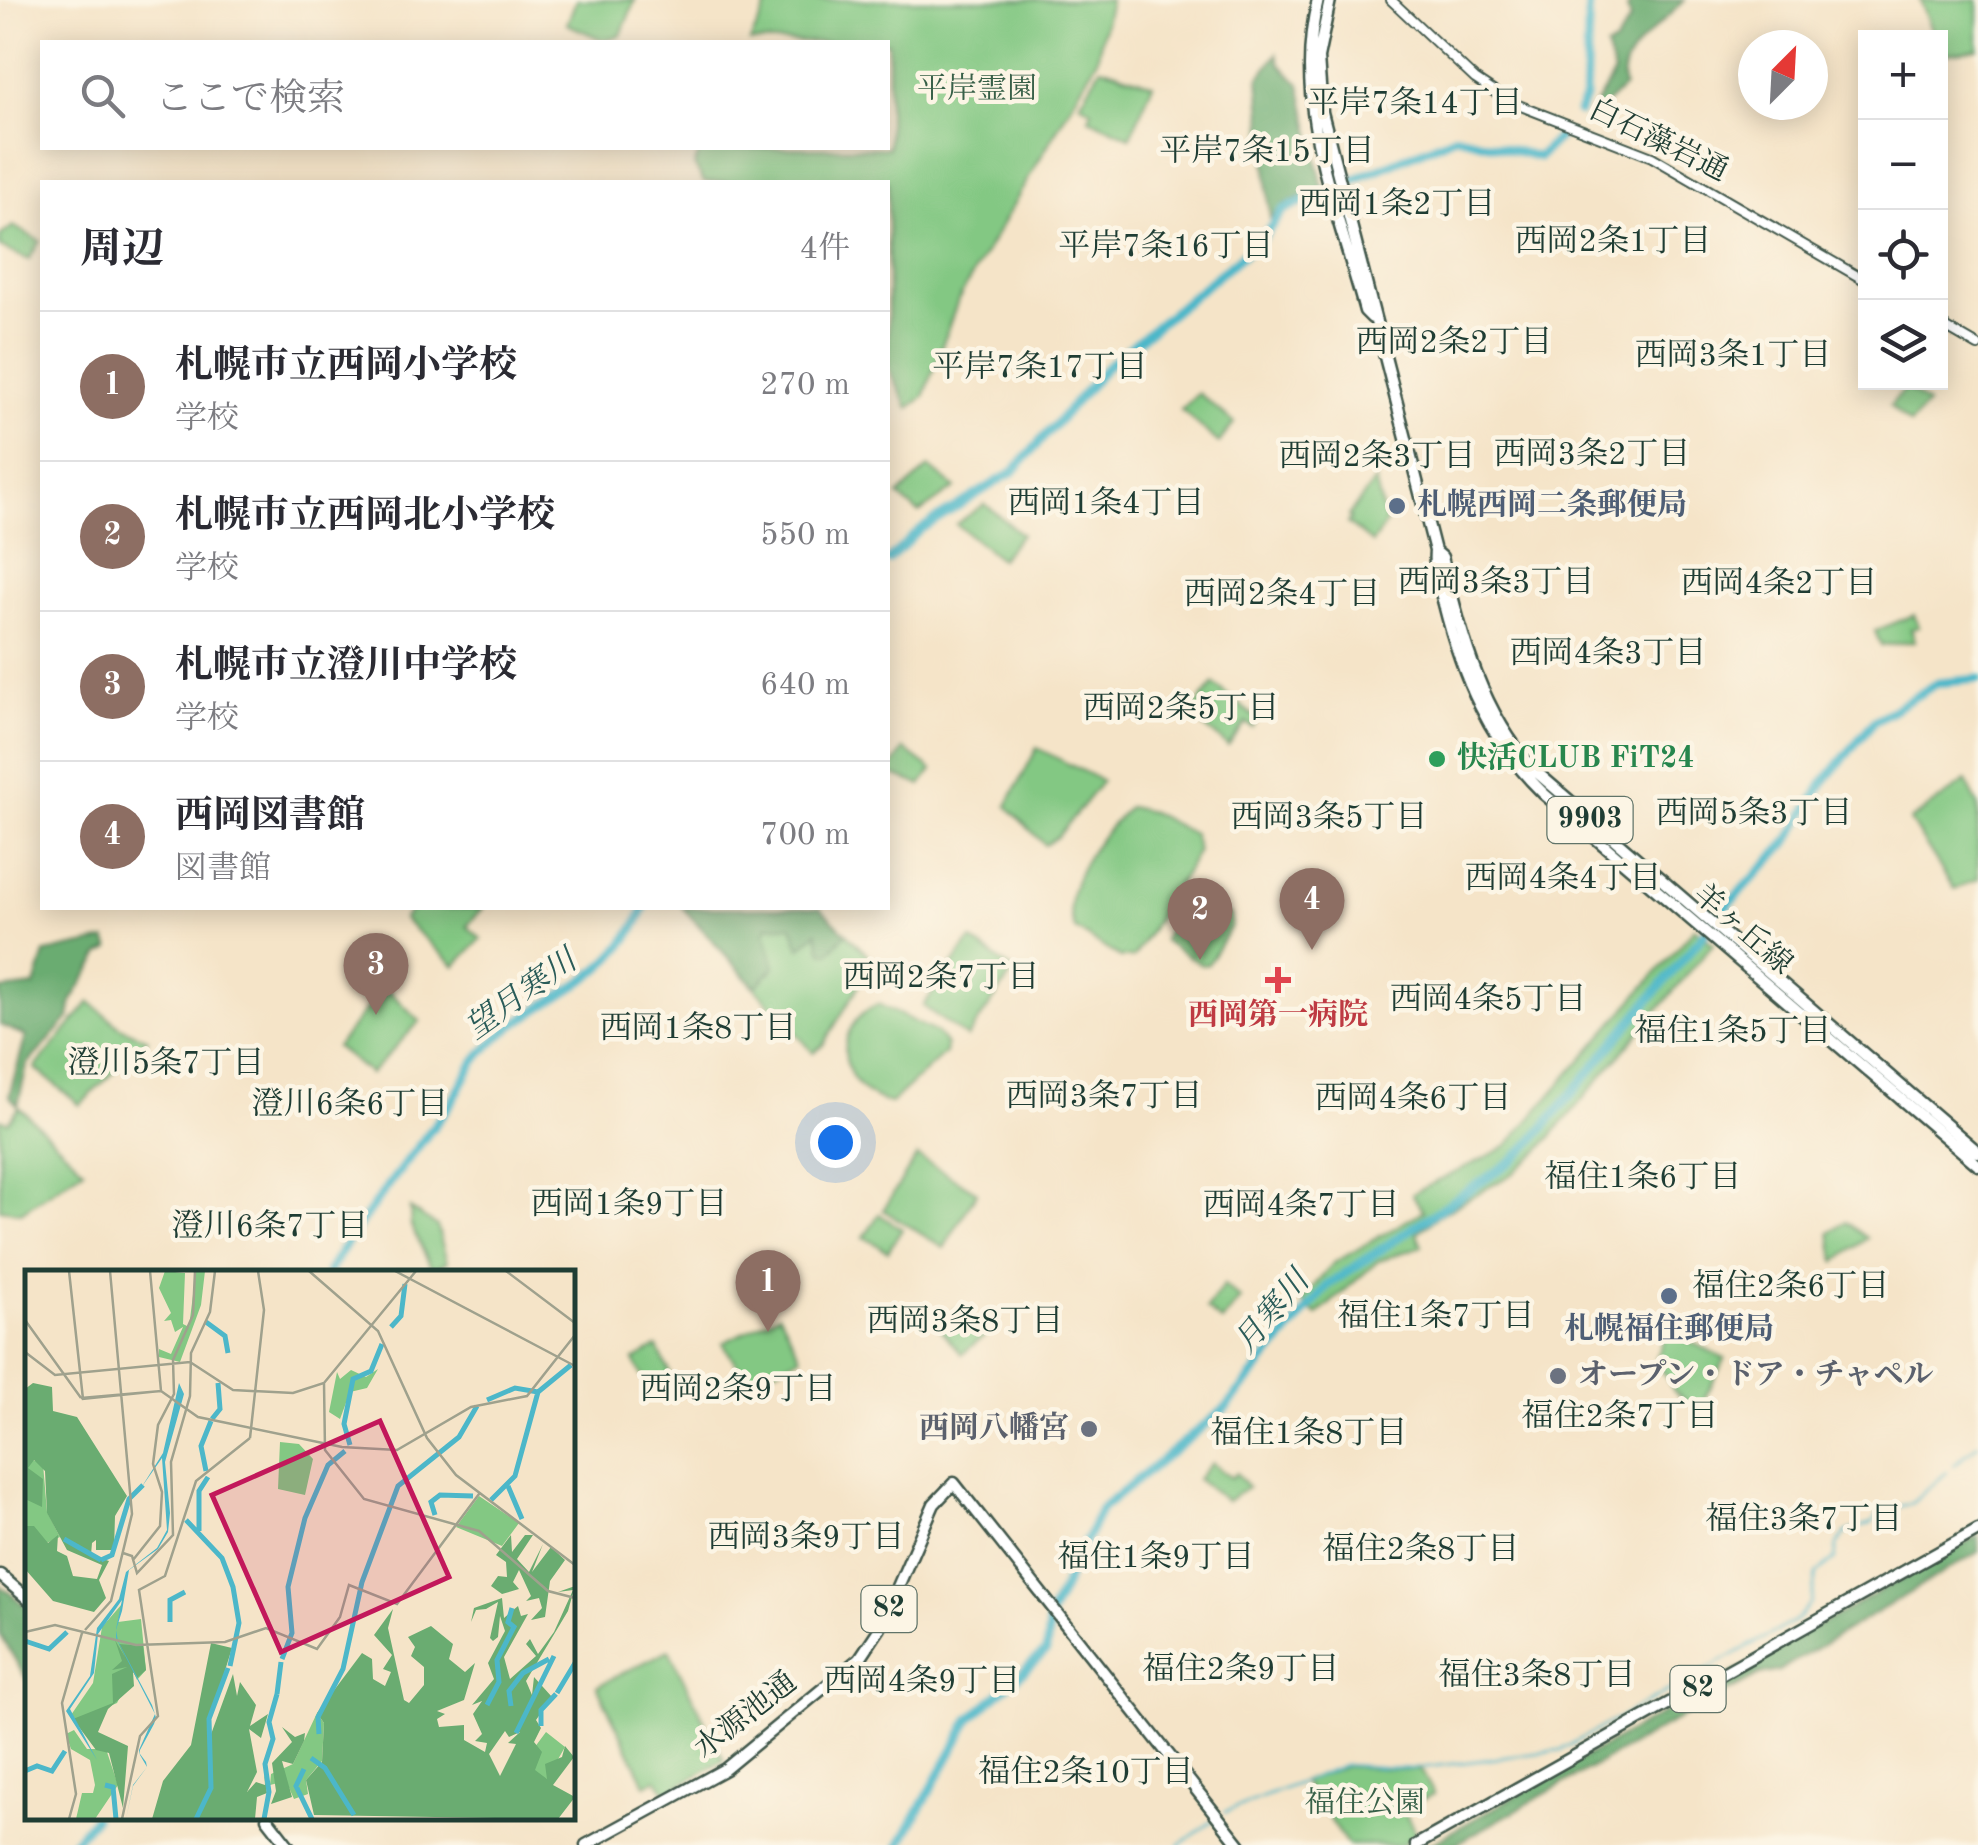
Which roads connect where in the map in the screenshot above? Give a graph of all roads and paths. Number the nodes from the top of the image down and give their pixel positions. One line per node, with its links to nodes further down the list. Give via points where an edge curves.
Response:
1 (1318, 0): 4 (main road, 羊ヶ丘線 / 9903, via 1308,86)
2 (1330, 0): 4 (main road, 羊ヶ丘線 / 9903, via 1318,88)
3 (1391, 0): 5 (main road, 白石藻岩通, via 1508,101 1652,157)
4 (1333, 173): 8 (main road, 羊ヶ丘線 / 9903, via 1459,658 1477,704 1544,794)
5 (1858, 276)
6 (1948, 329): 7 (main road)
7 (1978, 346)
8 (1718, 936): 9 (main road, 羊ヶ丘線 / 9903); 10 (main road, 羊ヶ丘線 / 9903)
9 (1978, 1152)
10 (1978, 1165)
11 (1978, 1530): 18 (main road, 82)
12 (0, 1576): 13 (main road)
13 (25, 1597)
14 (269, 1820): 15 (main road)
15 (288, 1845)
16 (586, 1845): 17 (main road, 水源池通 / 82, via 725,1769 860,1658 880,1628 934,1504 954,1482)
17 (1240, 1845)
18 (1416, 1845)

